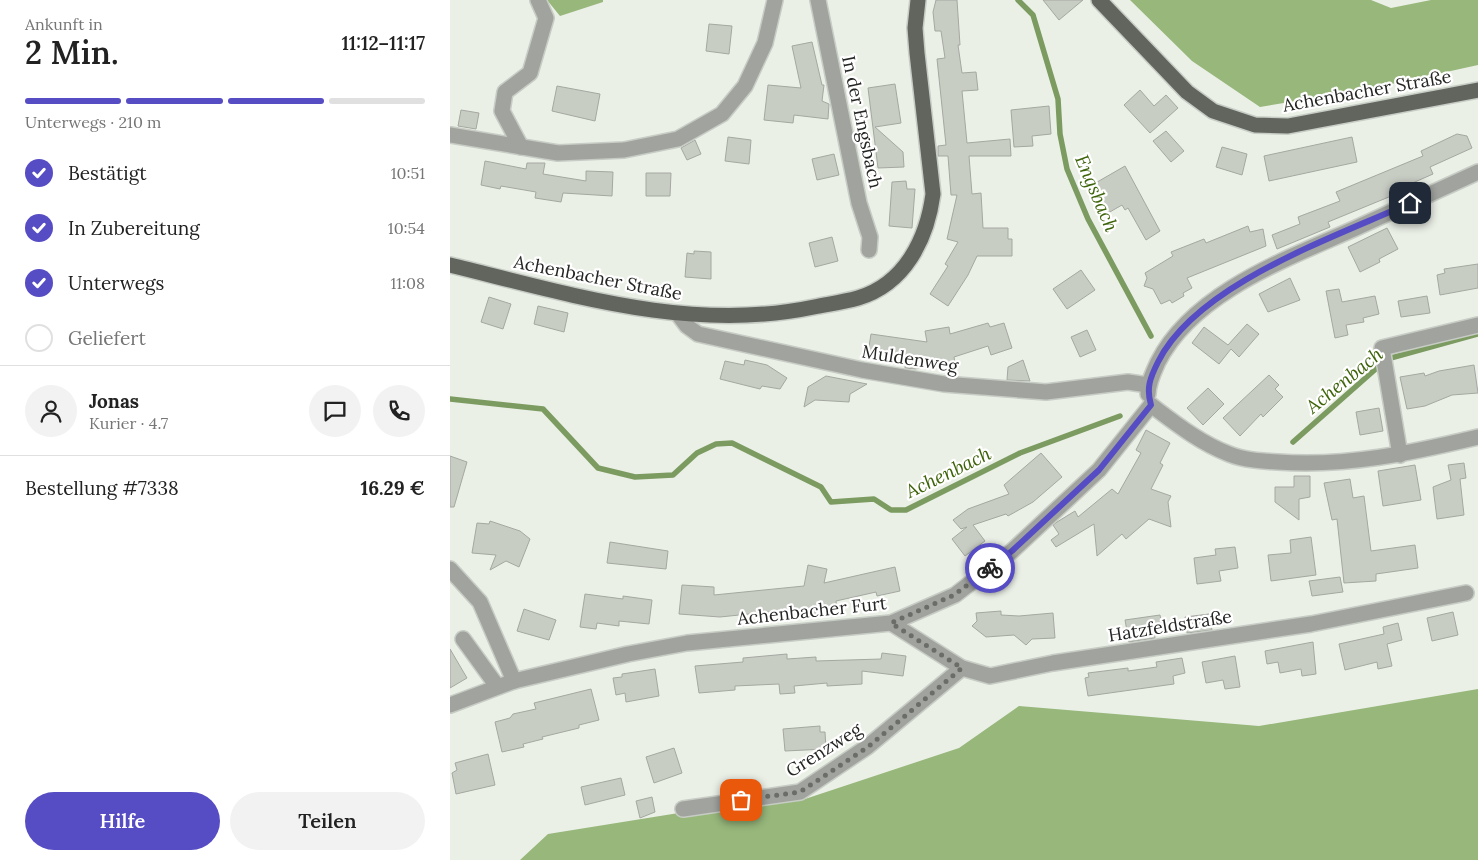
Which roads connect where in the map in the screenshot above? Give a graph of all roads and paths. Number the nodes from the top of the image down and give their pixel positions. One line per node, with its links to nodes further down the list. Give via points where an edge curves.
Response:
1 (538, 0): 8 (street, via 546,18 530,73 505,92 502,111)
2 (775, 0): 8 (street, via 766,43 745,86 722,114 701,128 678,139 624,150 558,154)
3 (818, 0): 10 (street, In der Engsbach, via 859,203 870,237)
4 (918, 0): 12 (main road, Achenbacher Straße, via 915,28 933,194 925,232 916,252 879,288 860,297 789,313)
5 (1099, 0): 6 (main road, Achenbacher Straße, via 1187,92 1213,110 1255,125 1288,126)
6 (1478, 90)
7 (450, 135): 8 (street)
8 (521, 147)
9 (1478, 172): 14 (street, via 1274,265 1230,291 1180,330 1166,347)
10 (869, 250)
11 (450, 265): 12 (main road, Achenbacher Straße, via 573,295)
12 (678, 314): 14 (street, Muldenweg, via 698,334 862,370 944,384 1046,392 1128,382)
13 (1478, 325): 17 (street, via 1382,348)
14 (1148, 385): 15 (street)
15 (1151, 405): 17 (street, via 1210,446 1250,460 1287,463 1369,460); 20 (street, Achenbacher Furt, via 1099,470 1012,551 954,595)
16 (1478, 438): 17 (street)
17 (1400, 455)
18 (450, 569): 23 (street, via 480,602)
19 (1466, 593): 22 (street, Hatzfeldstraße, via 1311,624 1053,663 990,676)
20 (891, 623): 22 (street, Hatzfeldstraße); 23 (street, Achenbacher Furt, via 686,643)
21 (463, 639): 24 (street)
22 (962, 668): 26 (street, Grenzweg, via 868,747 800,792)
23 (514, 681): 24 (street, Achenbacher Furt)
24 (496, 686): 25 (street, Achenbacher Furt)
25 (450, 705)
26 (682, 809)

